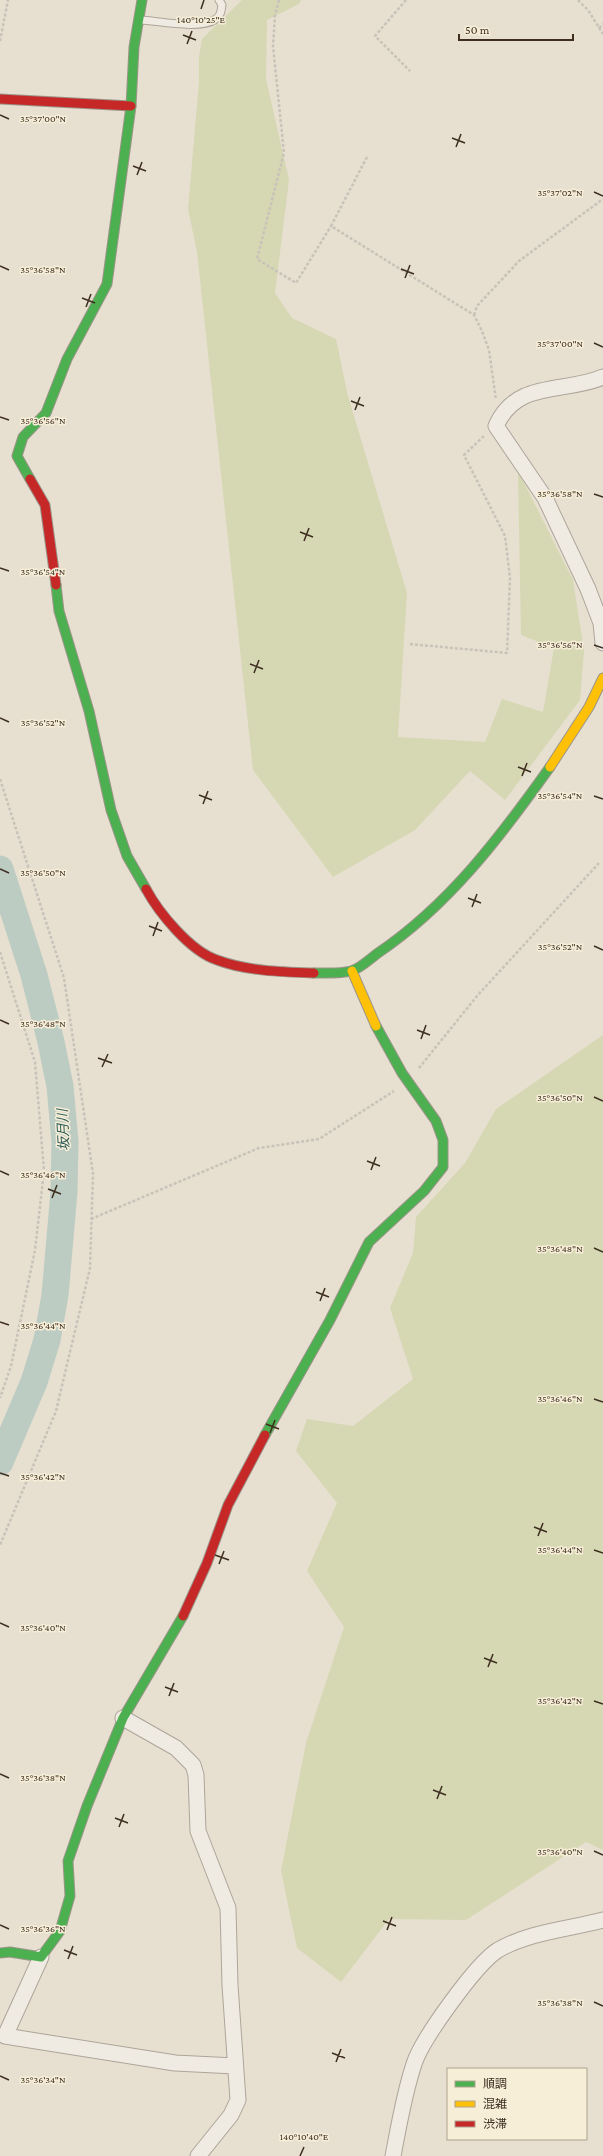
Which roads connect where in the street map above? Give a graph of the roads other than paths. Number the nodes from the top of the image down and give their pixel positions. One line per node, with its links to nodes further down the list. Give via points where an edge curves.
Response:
1 (142, 0): 3 (street)
2 (219, 0): 3 (lane, via 222,5 221,13 215,20 196,24)
3 (140, 20): 5 (street, via 134,47)
4 (0, 99): 5 (street)
5 (131, 106): 9 (street, via 107,284 67,359 46,413 23,437 17,456 45,505 59,611 89,712 111,810 127,856 152,901 188,942 216,960 274,972)
6 (603, 377): 7 (street, via 593,382 545,390 518,398 499,419 545,498 588,589 601,623)
7 (603, 643)
8 (603, 678): 9 (street, via 570,738 517,814 467,876 422,920)
9 (352, 971): 10 (street, via 369,1012 408,1082 436,1121 443,1140 443,1168 424,1191 369,1242 330,1320 228,1504 208,1563 182,1619)
10 (123, 1718): 13 (street, via 68,1860 70,1896 60,1931); 14 (street, via 176,1748 193,1765 196,1775 198,1831 228,1908)
11 (603, 1920): 16 (street, via 531,1937 499,1950 485,1960 435,2026 414,2063)
12 (0, 1953): 13 (street)
13 (41, 1957): 14 (street, via 5,2036 175,2063)
14 (235, 2066): 15 (street, via 238,2100 231,2115)
15 (198, 2156)
16 (393, 2156)

